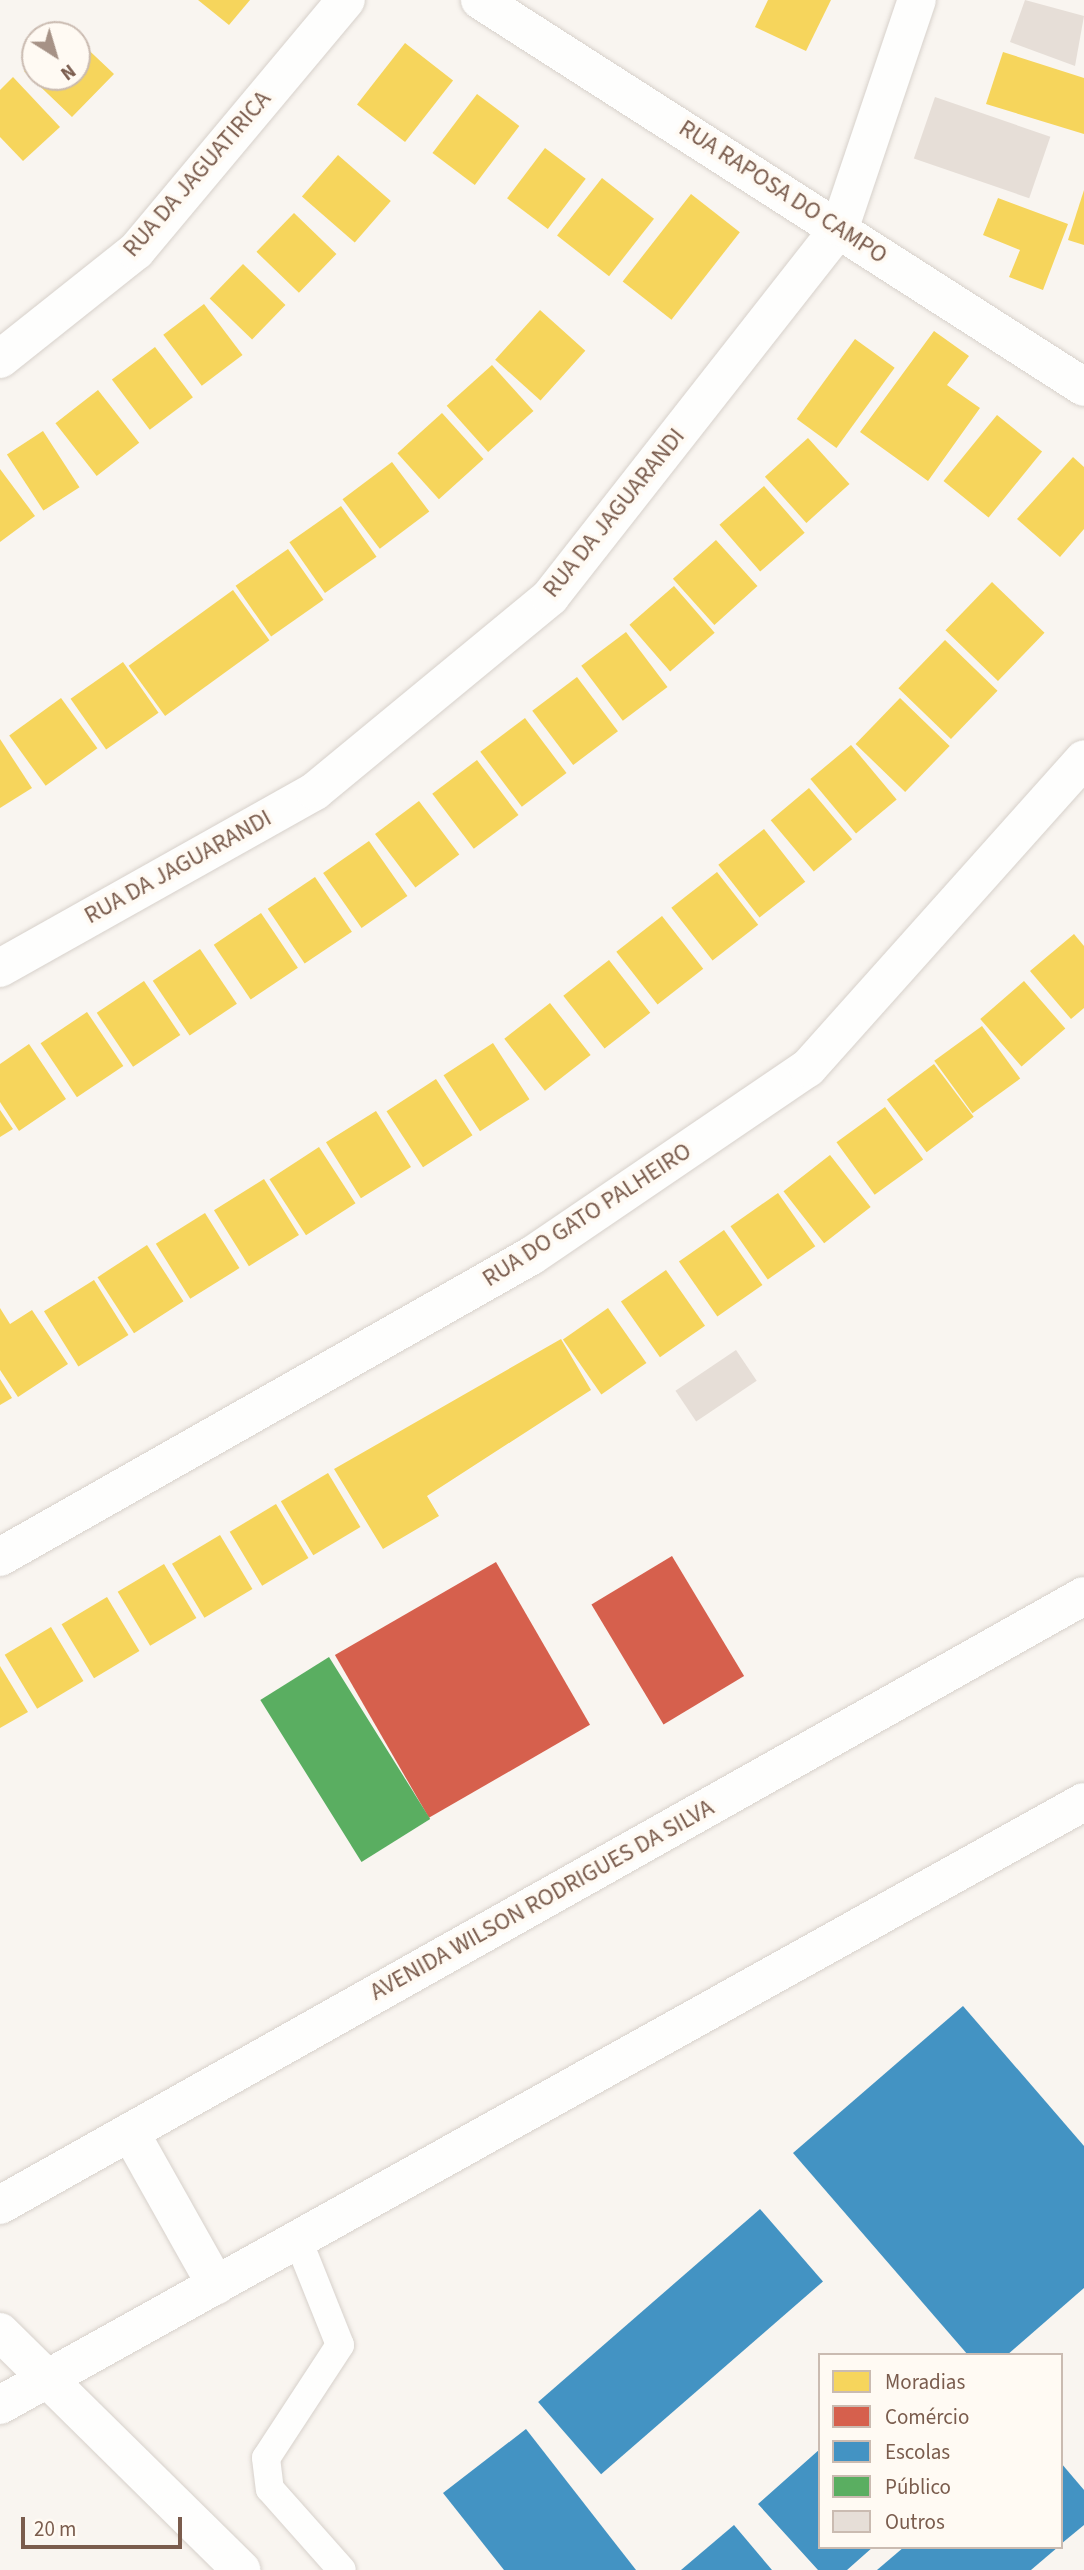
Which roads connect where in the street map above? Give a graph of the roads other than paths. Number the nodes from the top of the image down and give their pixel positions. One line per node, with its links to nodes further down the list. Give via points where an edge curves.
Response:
1 (346, 0): 5 (street, RUA DA JAGUATIRICA, via 136,251)
2 (480, 0): 4 (street, RUA RAPOSA DO CAMPO)
3 (917, 0): 4 (street, RUA DA JAGUARANDI)
4 (840, 227): 6 (street, RUA RAPOSA DO CAMPO); 8 (street, RUA DA JAGUARANDI, via 550,597 314,791)
5 (0, 359)
6 (1084, 387)
7 (1084, 759): 9 (street, RUA DO GATO PALHEIRO, via 808,1068 531,1256)
8 (0, 968)
9 (0, 1557)
10 (1084, 1596): 12 (street, AVENIDA WILSON RODRIGUES DA SILVA)
11 (1084, 1802): 14 (street)
12 (130, 2132): 13 (street, AVENIDA WILSON RODRIGUES DA SILVA); 15 (street)
13 (0, 2205)
14 (298, 2240): 15 (street); 20 (lane, via 340,2345 281,2428 266,2458 270,2489)
15 (216, 2285): 17 (street)
16 (0, 2332): 17 (street)
17 (49, 2378): 18 (street); 19 (street)
18 (0, 2405)
19 (241, 2570)
20 (342, 2570)

